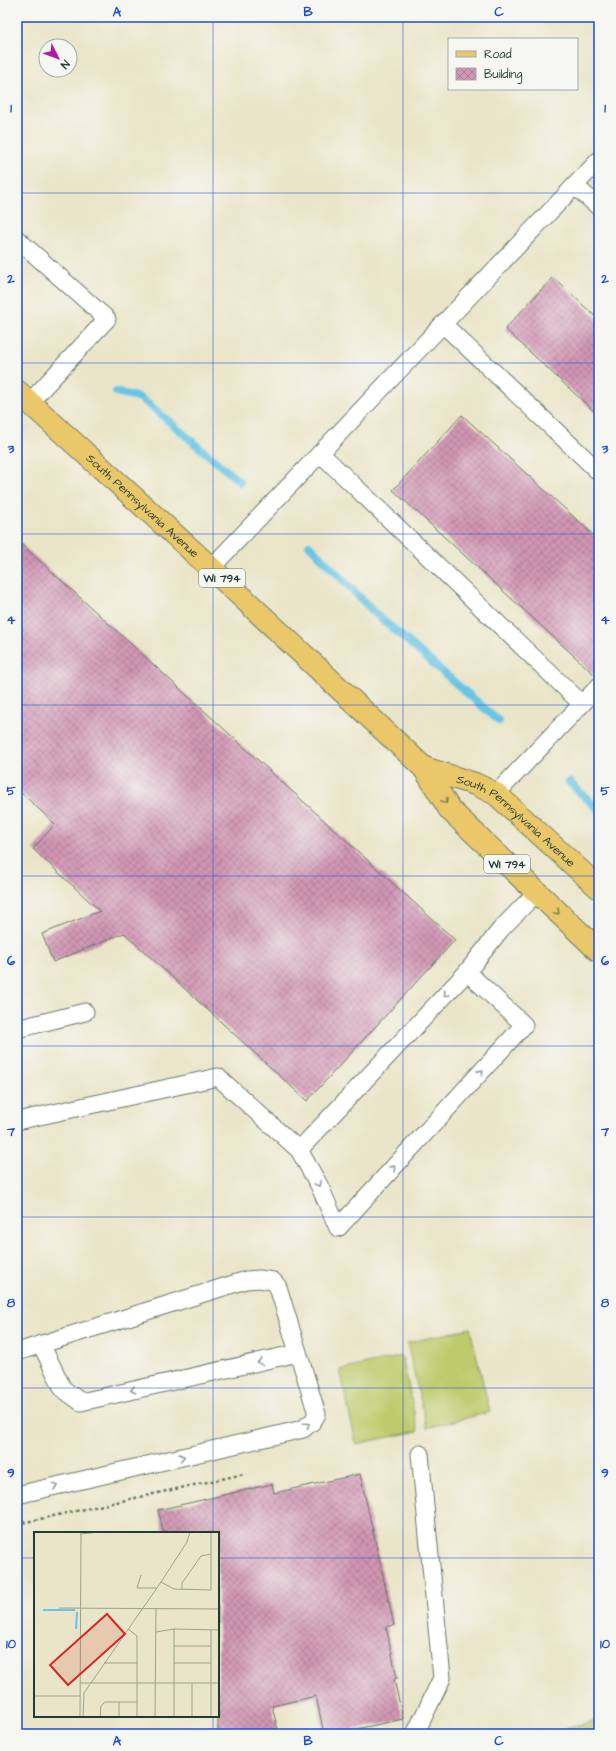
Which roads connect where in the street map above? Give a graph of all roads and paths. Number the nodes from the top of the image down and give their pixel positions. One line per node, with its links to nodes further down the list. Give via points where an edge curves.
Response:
1 (599, 160): 2 (lane)
2 (575, 186): 3 (lane); 5 (lane)
3 (599, 207)
4 (17, 239): 6 (lane, via 107,319)
5 (443, 324): 7 (lane); 8 (lane)
6 (23, 397): 9 (main road, South Pennsylvania Avenue / WI 794)
7 (320, 453): 9 (lane); 11 (lane)
8 (599, 472)
9 (211, 568): 12 (main road, South Pennsylvania Avenue / WI 794)
10 (599, 686): 11 (lane)
11 (582, 704): 13 (lane)
12 (424, 768): 13 (main road, South Pennsylvania Avenue / WI 794, via 475,784); 15 (main road, South Pennsylvania Avenue / WI 794, one-way to 15, via 450,810)
13 (496, 794): 14 (main road, South Pennsylvania Avenue / WI 794)
14 (599, 888)
15 (537, 892): 16 (main road, South Pennsylvania Avenue / WI 794, one-way to 16); 17 (lane, via 501,929)
16 (599, 951)
17 (467, 972): 21 (lane, one-way to 21); 21 (lane, one-way to 17, via 319,1185 338,1228 524,1025)
18 (85, 1012): 19 (lane)
19 (17, 1029)
20 (17, 1121): 21 (lane, via 218,1076)
21 (299, 1150)
22 (41, 1344): 23 (lane); 24 (lane, one-way to 22, via 81,1402 63,1389); 24 (lane, via 246,1280 259,1279 273,1281 278,1287)
23 (17, 1352)
24 (298, 1354): 27 (lane, one-way to 24, via 303,1428 313,1421 317,1414)
25 (420, 1454): 29 (lane, via 442,1678)
26 (244, 1474): 28 (path)
27 (17, 1495)
28 (17, 1524)
29 (415, 1734)

